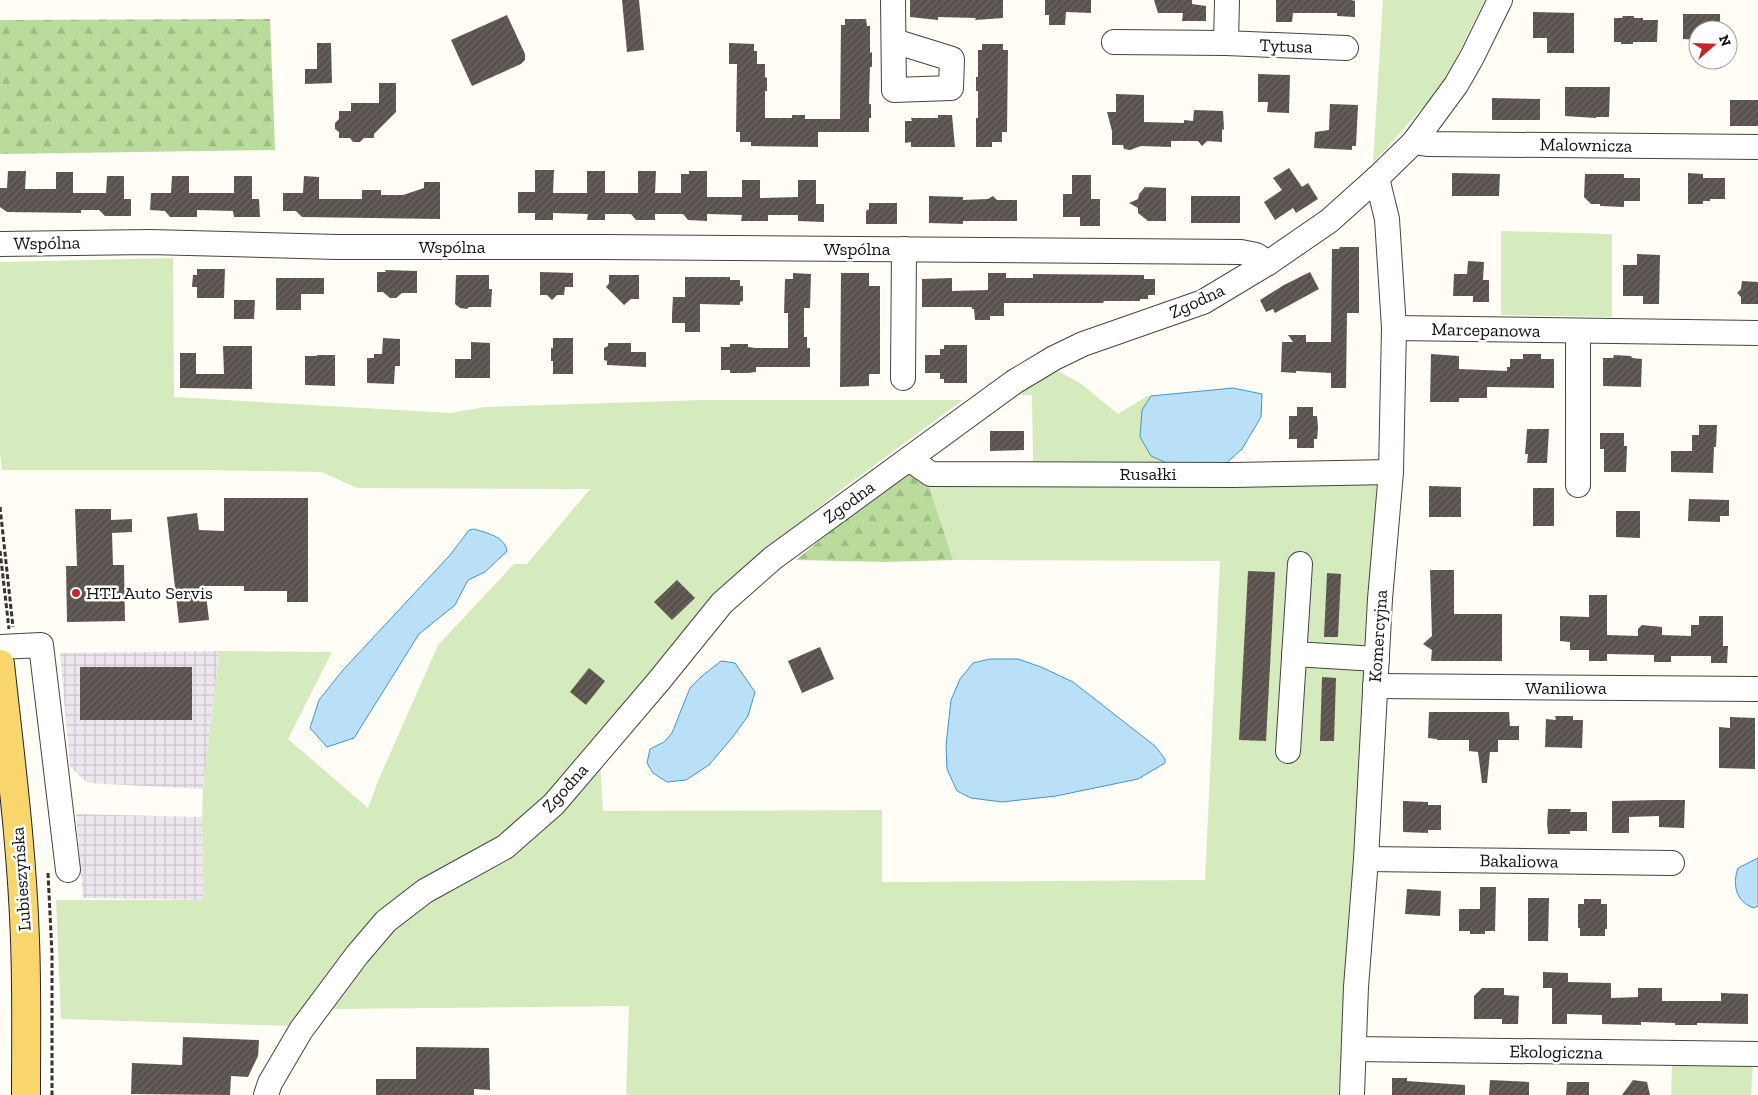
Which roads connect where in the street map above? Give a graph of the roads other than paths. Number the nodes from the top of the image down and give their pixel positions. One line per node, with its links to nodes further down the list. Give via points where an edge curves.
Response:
1 (893, 0): 4 (street)
2 (1227, 0): 6 (street)
3 (1500, 0): 8 (street, Zgodna, via 1456,85)
4 (894, 42)
5 (1114, 42): 6 (street, Tytusa)
6 (1226, 44): 7 (street, Tytusa)
7 (1346, 48)
8 (1414, 142): 9 (street, Malownicza); 10 (street, Zgodna)
9 (1758, 147)
10 (1378, 178): 13 (street, Zgodna, via 1328,221); 14 (street, Komercyjna, via 1387,219)
11 (0, 244): 12 (street, Wspólna, via 150,242 346,247)
12 (904, 249): 13 (street, Wspólna, via 1241,252 1256,255); 17 (street, Wspólna)
13 (1268, 263): 18 (street, Zgodna, via 1203,302 1083,344 1054,358 1014,382)
14 (1394, 328): 15 (street, Marcepanowa); 19 (street, Komercyjna)
15 (1578, 331): 16 (street, Marcepanowa); 20 (street)
16 (1758, 333)
17 (903, 378)
18 (909, 459): 19 (street, Rusałki, via 932,474); 34 (street, Zgodna, via 773,558 722,603 554,804 505,847 425,891 386,921 301,1030)
19 (1391, 472): 24 (street, Komercyjna)
20 (1578, 485)
21 (1300, 564): 23 (street)
22 (6, 652): 30 (street, via 41,644); 33 (main road, Lubieszyńska, via 24,924)
23 (1294, 654): 24 (street); 27 (street)
24 (1376, 659): 25 (street, Komercyjna)
25 (1375, 686): 26 (street, Waniliowa); 28 (street, Komercyjna)
26 (1758, 690)
27 (1288, 751)
28 (1366, 859): 29 (street, Bakaliowa); 31 (street, Komercyjna)
29 (1672, 863)
30 (68, 870)
31 (1354, 1049): 32 (street, Ekologiczna); 35 (street, Komercyjna)
32 (1758, 1054)
33 (26, 1095)
34 (266, 1095)
35 (1352, 1095)

